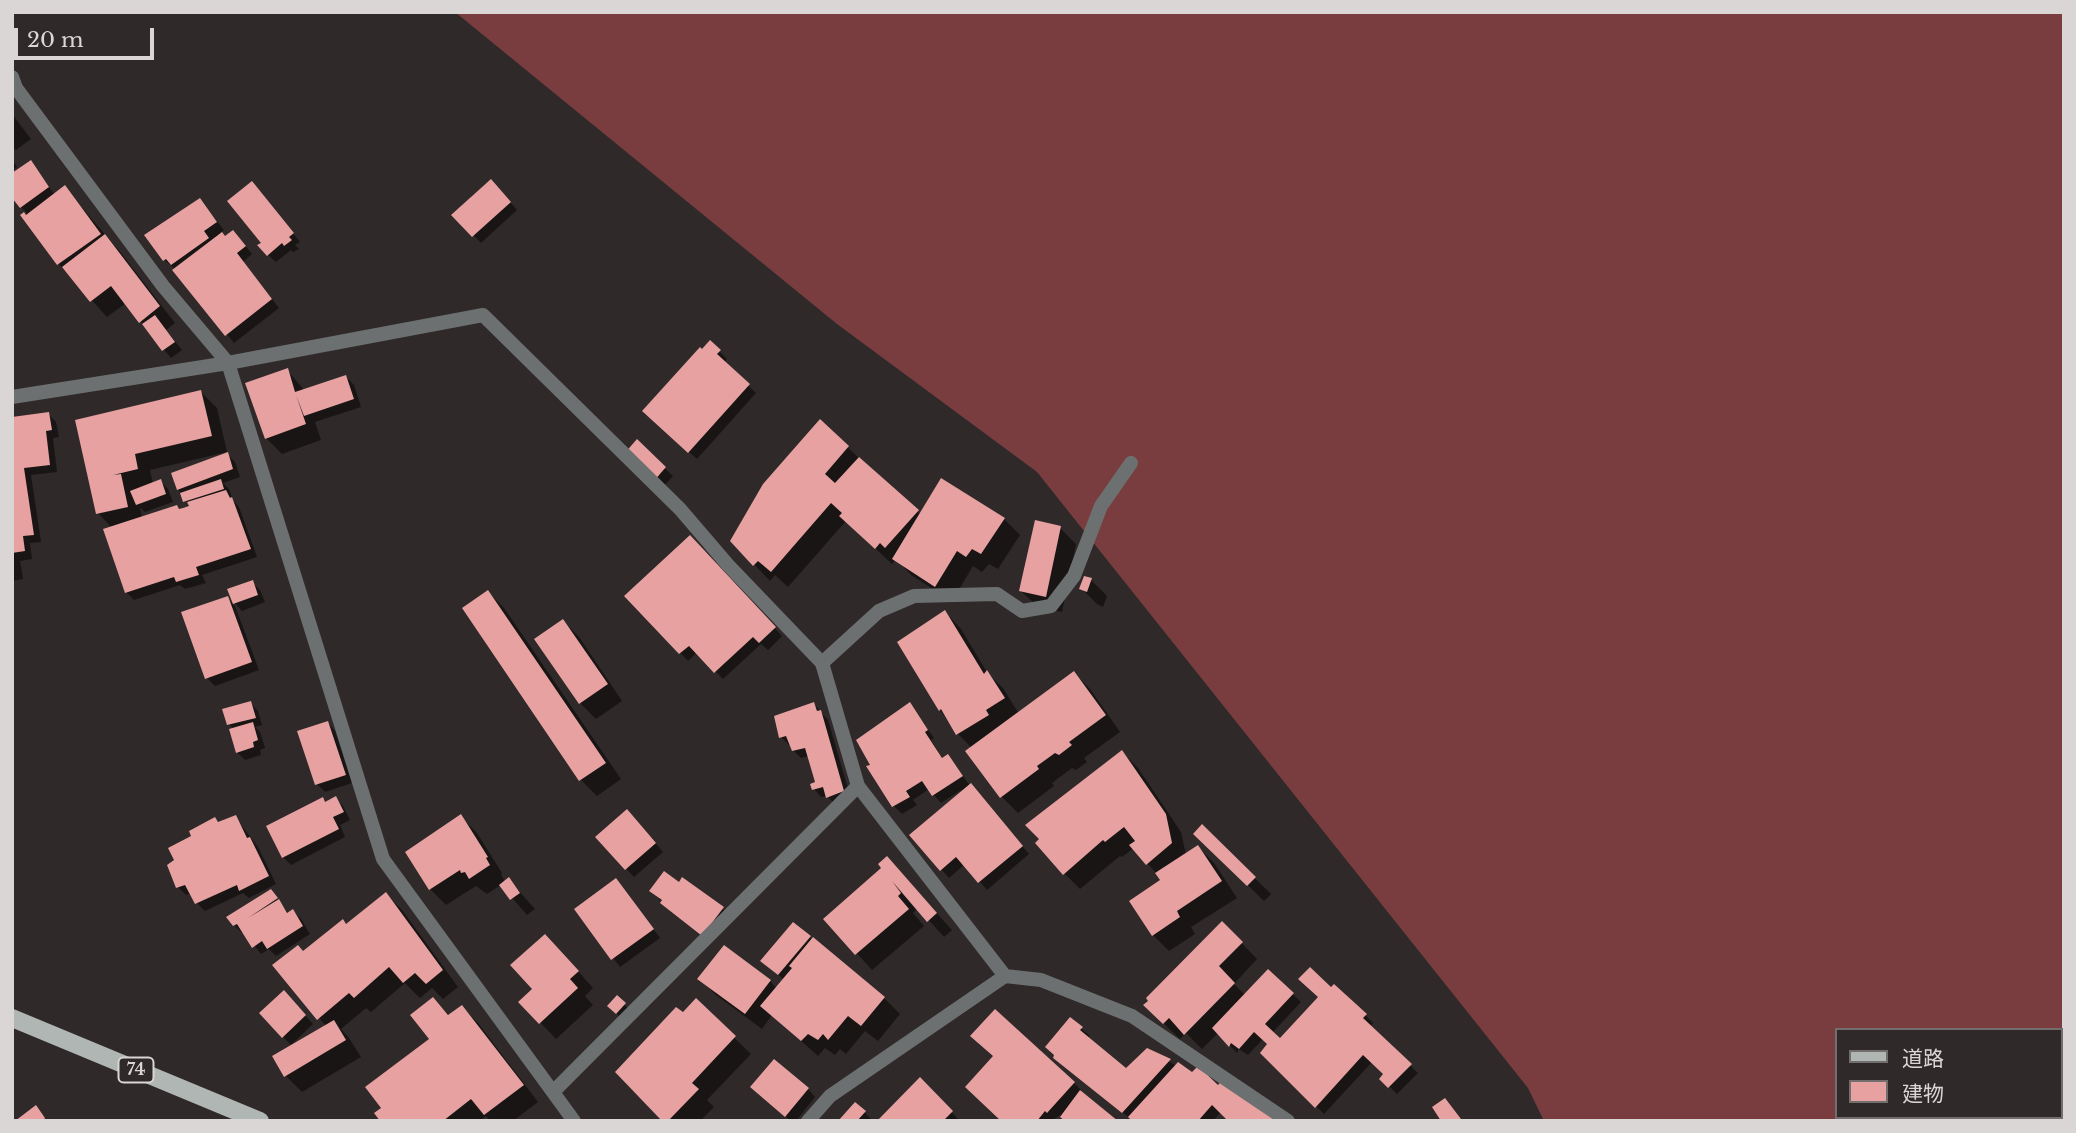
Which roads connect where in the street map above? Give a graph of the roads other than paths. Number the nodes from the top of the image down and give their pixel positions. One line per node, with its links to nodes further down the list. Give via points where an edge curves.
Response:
1 (12, 77): 2 (street, via 163,286)
2 (228, 363): 3 (street); 5 (street, via 483,315 680,509); 9 (street, via 383,859)
3 (12, 397)
4 (1131, 463): 5 (street, via 1101,506 1074,576 1051,606 1022,611 997,594 914,596 879,611)
5 (822, 663): 6 (street)
6 (858, 786): 7 (street); 9 (street)
7 (1006, 976): 12 (street, via 830,1096); 13 (street, via 1041,980 1132,1016)
8 (12, 1018): 10 (main road, 74)
9 (553, 1092): 11 (street)
10 (260, 1121)
11 (574, 1121)
12 (808, 1121)
13 (1288, 1121)

